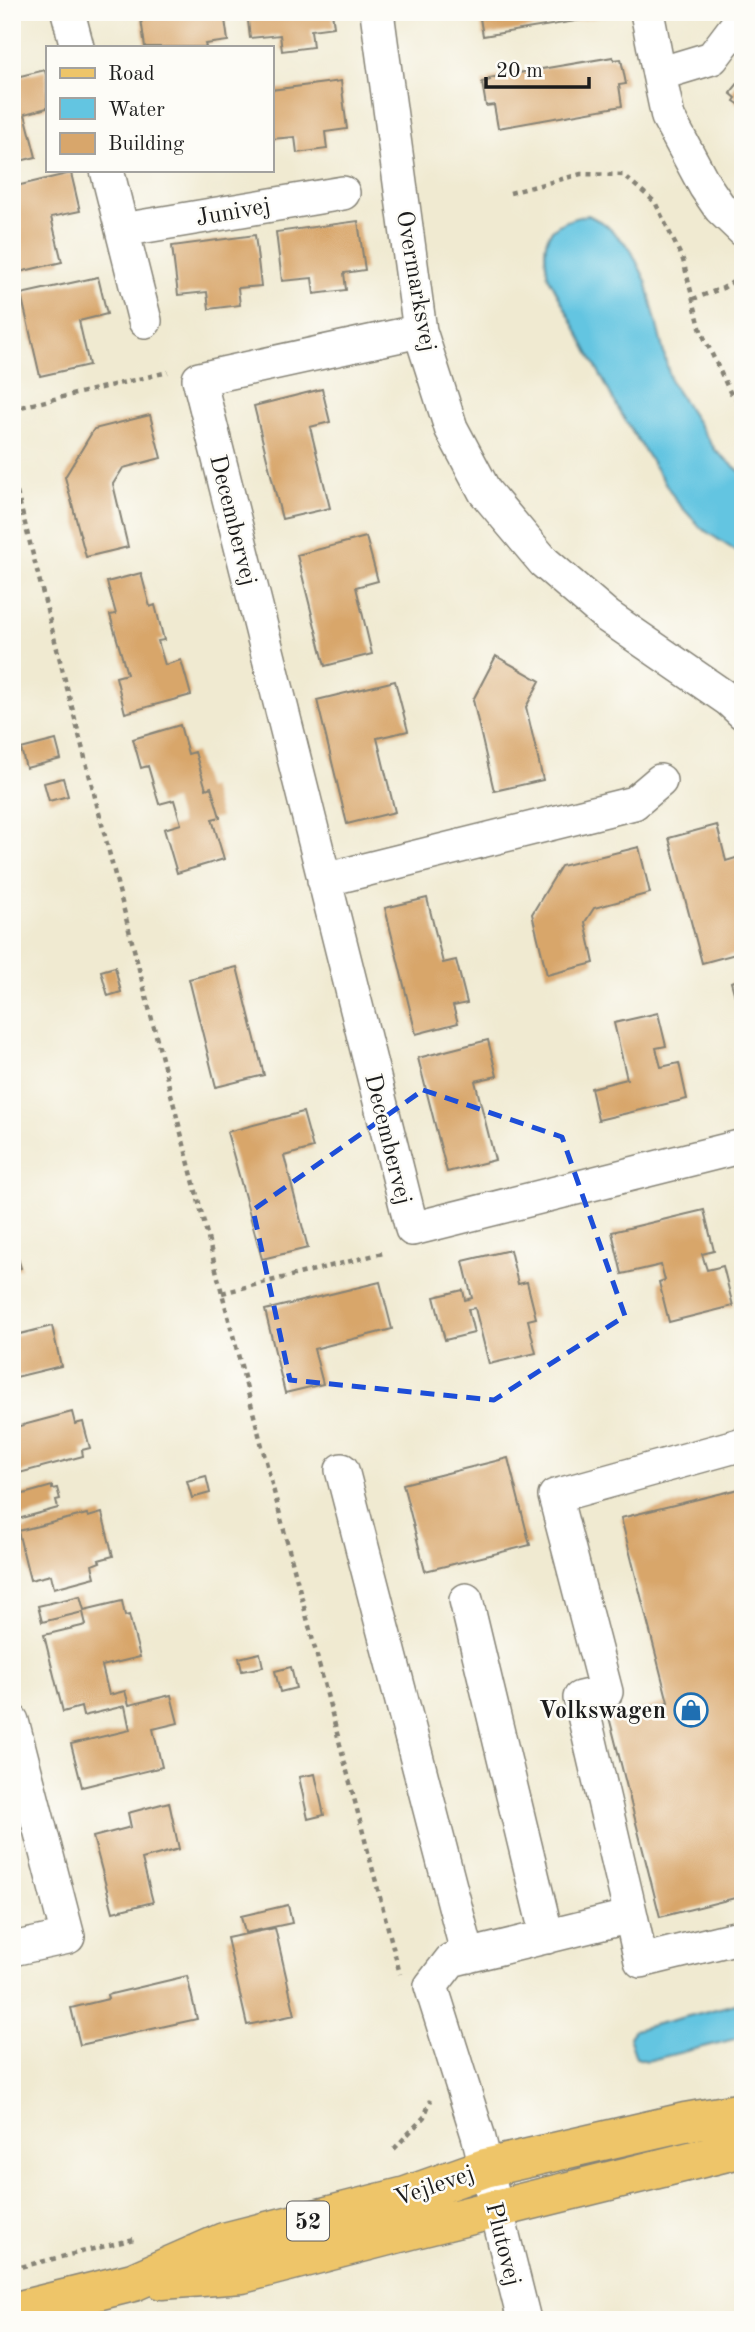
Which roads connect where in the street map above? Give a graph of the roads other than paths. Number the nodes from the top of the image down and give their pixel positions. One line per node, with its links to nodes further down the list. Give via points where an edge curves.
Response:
1 (68, 12): 5 (street)
2 (377, 12): 12 (street, Overmarksvej)
3 (647, 12): 6 (street)
4 (743, 18): 6 (street, via 712,58)
5 (77, 46)
6 (659, 74): 10 (street, via 668,117 686,151 720,208)
7 (108, 172): 9 (street)
8 (343, 193): 9 (street, Junivej)
9 (122, 230): 11 (street)
10 (743, 230)
11 (145, 321)
12 (420, 331): 13 (street, Overmarksvej, via 451,428 485,492 544,562 607,616); 15 (street, Decembervej, via 199,379)
13 (743, 713)
14 (660, 781): 15 (street, via 634,803)
15 (324, 880): 16 (street, Decembervej, via 411,1229)
16 (743, 1146)
17 (743, 1444): 21 (street, via 555,1496 606,1692 580,1698)
18 (342, 1469): 25 (street)
19 (466, 1600): 23 (street)
20 (12, 1721): 24 (street, via 68,1937)
21 (631, 1916): 22 (street, via 641,1961); 23 (street)
22 (743, 1936)
23 (547, 1937): 25 (street)
24 (12, 1949)
25 (468, 1956): 28 (street, Plutovej, via 451,1960 430,1986)
26 (743, 2112): 28 (main road, Vejlevej / 52)
27 (743, 2148): 29 (main road, Vejlevej / 52)
28 (485, 2168): 29 (street, Plutovej); 30 (main road, Vejlevej / 52, via 406,2196 224,2242)
29 (495, 2209): 30 (main road, Vejlevej / 52, via 242,2274); 32 (street, Plutovej)
30 (133, 2282): 31 (main road, Vejlevej / 52)
31 (12, 2312)
32 (524, 2320)

